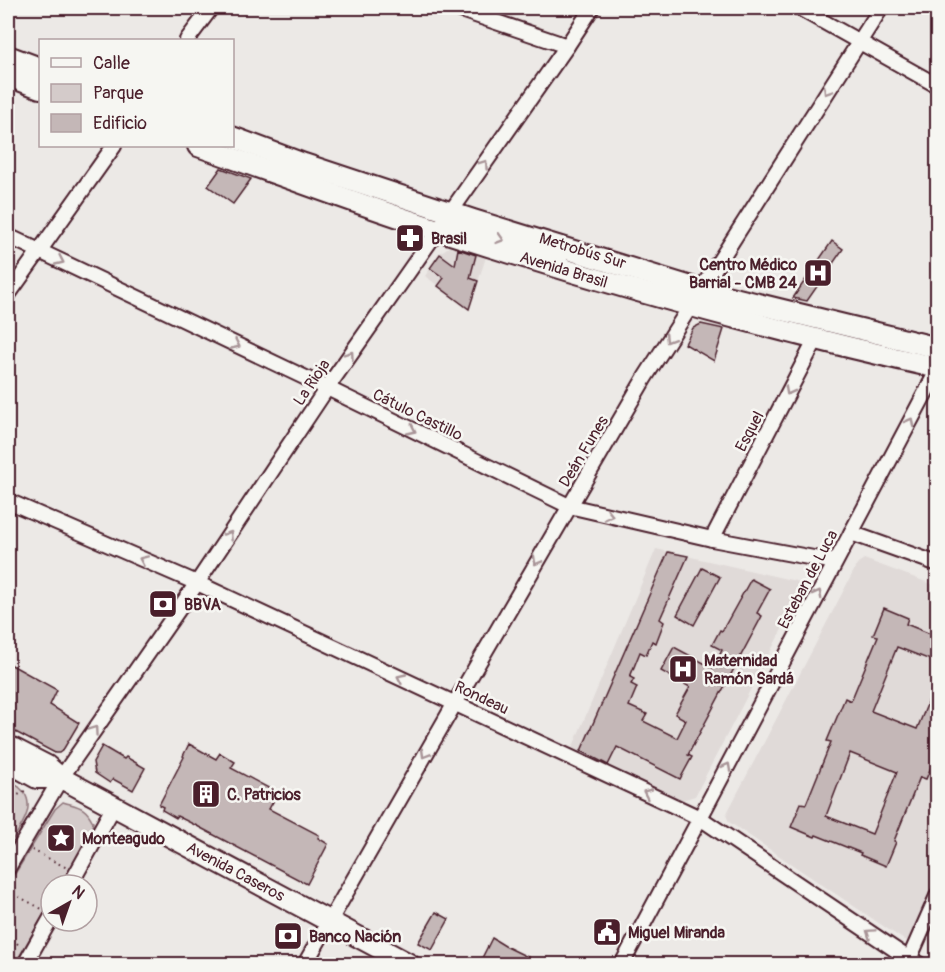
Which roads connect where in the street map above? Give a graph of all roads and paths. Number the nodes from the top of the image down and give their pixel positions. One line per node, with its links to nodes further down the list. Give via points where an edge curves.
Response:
1 (211, 8): 6 (street)
2 (455, 8): 8 (street)
3 (592, 8): 8 (street, La Rioja)
4 (799, 8): 7 (street)
5 (881, 8): 7 (street, Deán Funes)
6 (189, 39)
7 (859, 42): 12 (street); 23 (street, Deán Funes, one-way to 23)
8 (567, 46): 18 (street, La Rioja, one-way to 8)
9 (8, 56): 10 (main road)
10 (39, 68)
11 (8, 76): 13 (main road)
12 (938, 87)
13 (39, 88)
14 (234, 138): 18 (main road, Avenida Brasil)
15 (113, 147): 20 (street)
16 (201, 147): 18 (main road, Avenida Brasil)
17 (339, 184): 18 (lane, Metrobús Sur)
18 (444, 220): 21 (lane, Metrobús Sur, one-way to 21); 23 (main road, Avenida Brasil); 27 (street, La Rioja, one-way to 18)
19 (8, 236): 20 (street, Cátulo Castillo)
20 (39, 251): 22 (street); 27 (street, Cátulo Castillo, one-way to 27)
21 (569, 260)
22 (8, 295)
23 (696, 297): 24 (main road, Avenida Brasil); 25 (main road, Avenida Brasil); 29 (street, Deán Funes, one-way to 29)
24 (816, 339): 26 (main road, Avenida Brasil); 31 (street, Esquel, one-way to 31)
25 (938, 348)
26 (938, 368): 30 (street, Esteban de Luca, one-way to 26)
27 (327, 388): 29 (street, Cátulo Castillo, one-way to 29); 34 (street, La Rioja, one-way to 27)
28 (8, 501): 34 (street, Rondeau, one-way to 28)
29 (569, 506): 31 (street, Cátulo Castillo, one-way to 31); 35 (street, Deán Funes, one-way to 35)
30 (851, 533): 32 (street, Esteban de Luca); 33 (street)
31 (712, 539): 32 (street, Cátulo Castillo)
32 (835, 562): 42 (street, Esteban de Luca, one-way to 32)
33 (938, 564)
34 (197, 583): 35 (street, Rondeau, one-way to 34); 39 (street, La Rioja, one-way to 34)
35 (454, 703): 42 (street, Rondeau, one-way to 35); 50 (street, Deán Funes, one-way to 50)
36 (8, 746): 39 (main road, Avenida Caseros, via 47,766)
37 (8, 762): 38 (main road, Avenida Caseros)
38 (38, 778): 39 (main road, Avenida Caseros); 40 (path)
39 (61, 778): 41 (main road, Avenida Caseros); 43 (street)
40 (8, 801)
41 (114, 806): 46 (street); 50 (main road, Avenida Caseros)
42 (700, 818): 54 (street, Rondeau, one-way to 42); 57 (street, Esteban de Luca)
43 (21, 844): 44 (street); 45 (path)
44 (8, 868)
45 (64, 873)
46 (76, 873)
47 (8, 891): 49 (path)
48 (938, 894): 54 (street)
49 (39, 909)
50 (330, 921): 55 (street, Deán Funes); 56 (main road, Avenida Caseros)
51 (39, 933): 53 (street)
52 (8, 934): 53 (path)
53 (28, 960)
54 (912, 963)
55 (305, 964)
56 (410, 964)
57 (621, 964)

